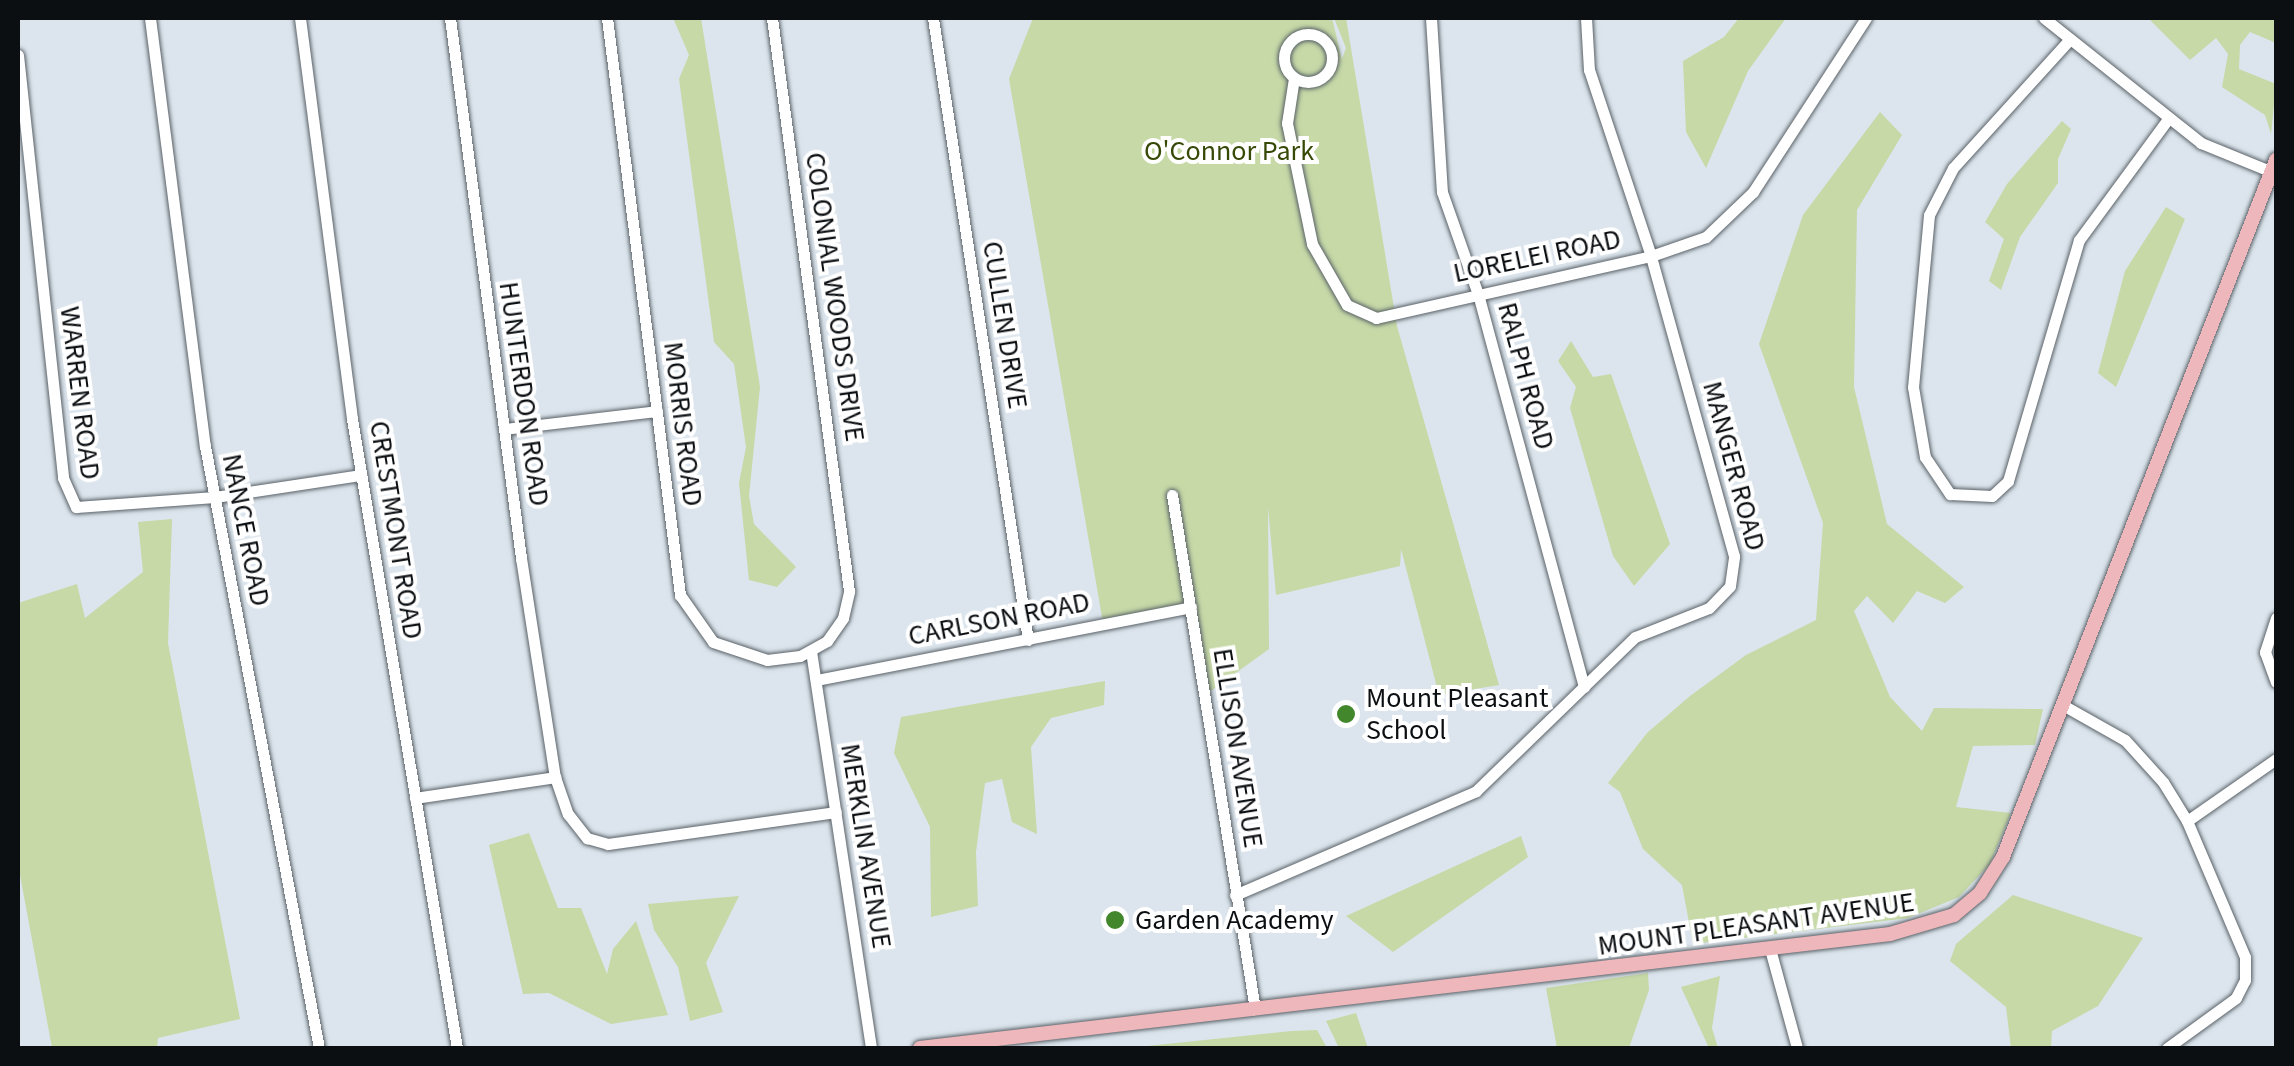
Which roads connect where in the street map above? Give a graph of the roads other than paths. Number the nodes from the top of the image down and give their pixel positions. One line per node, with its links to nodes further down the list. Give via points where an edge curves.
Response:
1 (150, 18): 22 (street, NANCE ROAD)
2 (300, 18): 20 (street, CRESTMONT ROAD)
3 (450, 18): 19 (street, HUNTERDON ROAD)
4 (607, 18): 18 (street, MORRIS ROAD)
5 (772, 18): 26 (street, COLONIAL WOODS DRIVE, via 849,583 840,624)
6 (933, 18): 25 (street, CULLEN DRIVE)
7 (1431, 18): 17 (street, RALPH ROAD, via 1442,192)
8 (1586, 18): 16 (street, MANGER ROAD, via 1590,70)
9 (1866, 18): 16 (street, LORELEI ROAD, via 1738,211 1706,236)
10 (2044, 18): 11 (street)
11 (2070, 39): 14 (street); 14 (street, via 1953,168 1929,215 1913,387 1925,457 1936,481 1957,497 1992,496 2005,486 2079,240)
12 (18, 55): 22 (street, WARREN ROAD, via 68,498 89,510)
13 (1294, 78): 13 (street, via 1314,81 1330,68 1330,47 1320,37 1299,35 1288,44 1283,59); 17 (street, LORELEI ROAD, via 1287,123 1312,244 1347,305 1376,318)
14 (2168, 119): 15 (street, via 2219,154)
15 (2274, 166): 30 (main road, MOUNT PLEASANT AVENUE)
16 (1651, 256): 17 (street, LORELEI ROAD); 29 (street, MANGER ROAD, via 1736,570 1709,608 1650,627)
17 (1478, 294): 29 (street, RALPH ROAD)
18 (656, 410): 19 (street); 26 (street, MORRIS ROAD, via 678,586 693,621 713,642 748,658 776,660)
19 (504, 428): 32 (street, HUNTERDON ROAD)
20 (361, 476): 22 (street); 33 (street, CRESTMONT ROAD)
21 (1172, 495): 23 (street, ELLISON AVENUE)
22 (214, 497): 39 (street, NANCE ROAD)
23 (1190, 607): 25 (street, CARLSON ROAD); 36 (street, ELLISON AVENUE)
24 (2276, 618): 28 (street, via 2265,652)
25 (1028, 640): 27 (street, CARLSON ROAD)
26 (812, 651): 27 (street, MERKLIN AVENUE)
27 (816, 680): 34 (street, MERKLIN AVENUE)
28 (2276, 682)
29 (1584, 687): 36 (street, MANGER ROAD, via 1476,791)
30 (2061, 704): 35 (street, via 2140,754); 37 (main road, MOUNT PLEASANT AVENUE, via 2003,858 1969,904 1918,929)
31 (2276, 759): 35 (street)
32 (555, 777): 33 (street); 34 (street, HUNTERDON ROAD, via 578,830 608,844)
33 (415, 798): 40 (street, CRESTMONT ROAD)
34 (836, 812): 41 (street, MERKLIN AVENUE)
35 (2187, 821): 44 (street, via 2246,970 2236,998)
36 (1235, 895): 38 (street, ELLISON AVENUE)
37 (1770, 949): 38 (main road, MOUNT PLEASANT AVENUE); 43 (street)
38 (1255, 1009): 42 (main road, MOUNT PLEASANT AVENUE)
39 (319, 1048)
40 (457, 1048)
41 (872, 1048)
42 (920, 1048)
43 (1797, 1048)
44 (2167, 1048)

